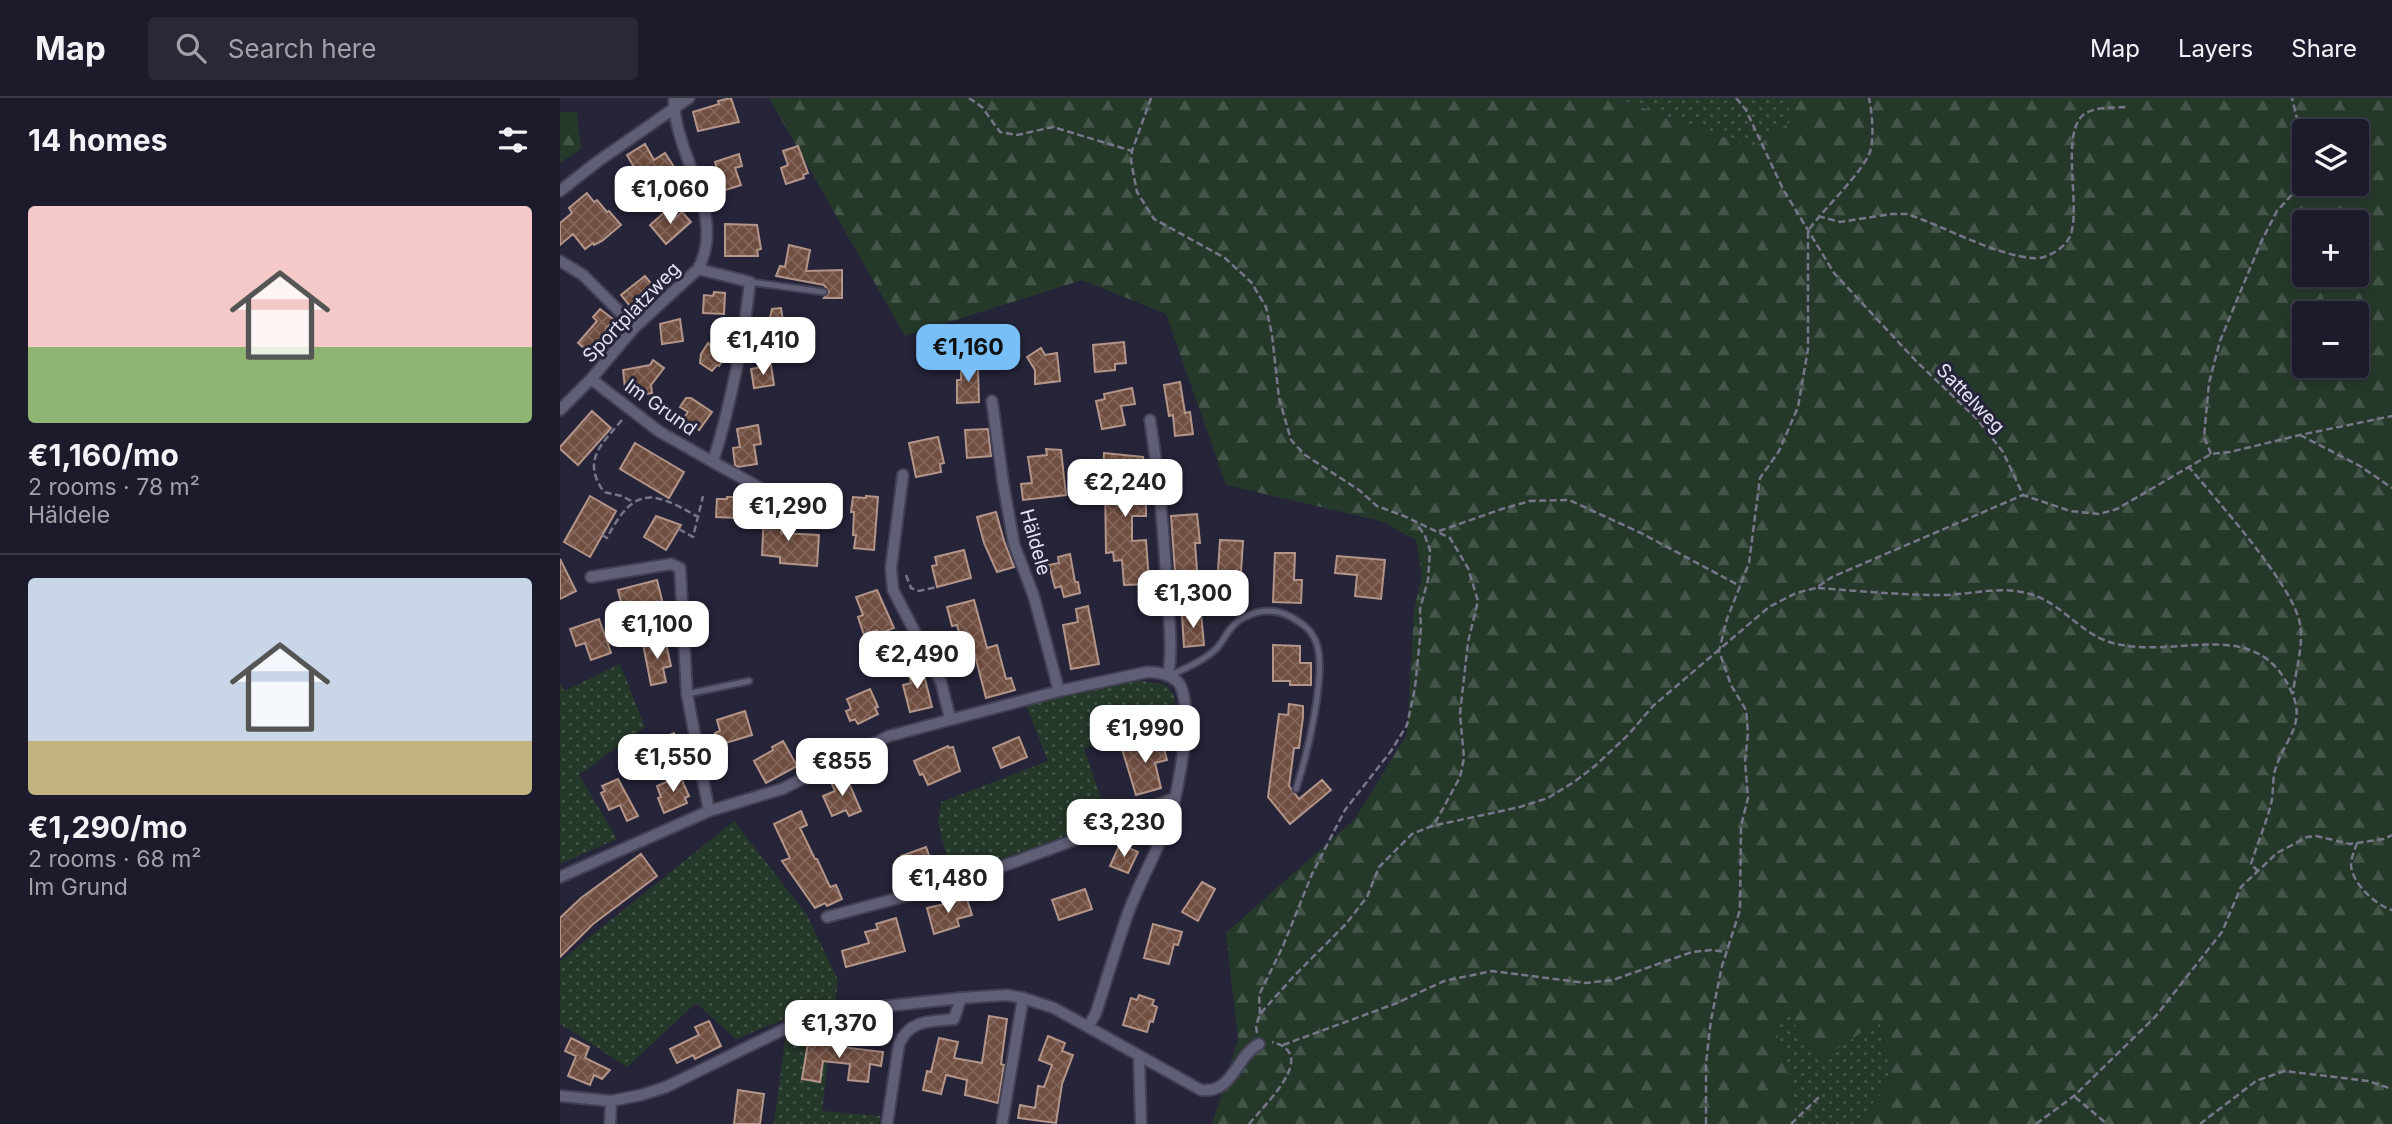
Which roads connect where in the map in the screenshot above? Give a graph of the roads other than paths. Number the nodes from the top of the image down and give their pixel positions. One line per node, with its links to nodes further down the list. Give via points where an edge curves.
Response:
1 (690, 98): 2 (street)
2 (674, 103): 3 (street); 5 (street, Sportplatzweg, via 684,152 705,214 705,257)
3 (560, 191)
4 (560, 261): 8 (street, via 583,275)
5 (698, 269): 6 (street); 8 (street, Sportplatzweg)
6 (750, 282): 7 (lane); 13 (street, Im Grund, via 731,403)
7 (824, 292)
8 (635, 327): 9 (street, Sportplatzweg)
9 (590, 379): 11 (street, Sportplatzweg); 13 (street, Im Grund, via 660,432)
10 (992, 401): 19 (street, Häldele, via 1014,544 1034,597)
11 (560, 410)
12 (1150, 420): 17 (street, via 1167,583 1172,658)
13 (713, 463): 15 (street, Im Grund)
14 (903, 475): 21 (street, via 891,568 893,590 941,682)
15 (824, 523)
16 (591, 578): 20 (street, via 671,564 680,568)
17 (1168, 676): 19 (street, via 1147,672); 22 (lane, via 1216,648 1229,628 1244,617 1278,610 1306,625 1321,661 1308,753); 23 (street, via 1178,682 1186,708)
18 (749, 681): 20 (lane)
19 (1059, 691): 21 (street)
20 (688, 694): 24 (street)
21 (950, 718): 24 (street, via 889,736 782,789)
22 (1296, 789)
23 (1174, 798): 26 (street, via 959,881); 29 (street)
24 (709, 811): 25 (street)
25 (560, 877)
26 (827, 917)
27 (961, 998): 28 (street); 33 (street, via 823,1013 666,1087); 35 (street, via 954,1018 920,1023 904,1032)
28 (1023, 998): 29 (street); 36 (street)
29 (1088, 1027): 31 (street)
30 (1259, 1044): 31 (street, via 1230,1079 1207,1091)
31 (1139, 1057): 37 (street)
32 (560, 1096): 33 (street)
33 (611, 1101): 34 (street)
34 (610, 1124)
35 (887, 1124)
36 (1002, 1124)
37 (1141, 1124)

